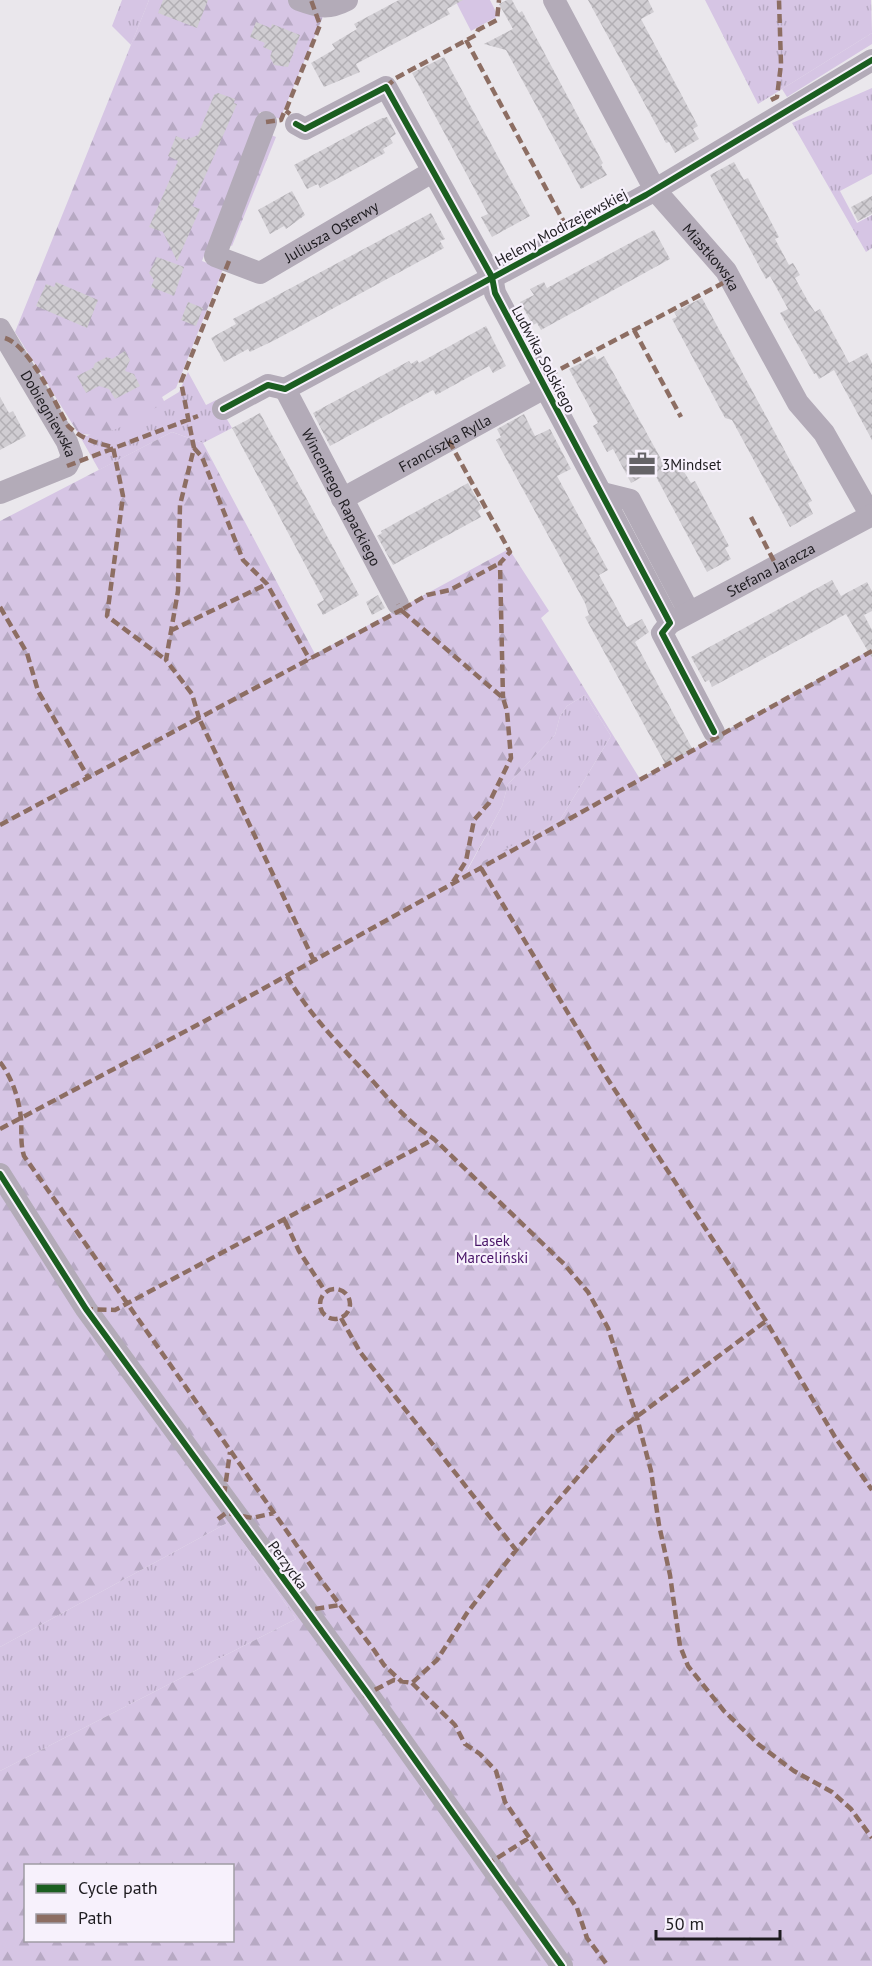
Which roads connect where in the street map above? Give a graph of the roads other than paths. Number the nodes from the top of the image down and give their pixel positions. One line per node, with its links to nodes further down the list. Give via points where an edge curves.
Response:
1 (299, 0): 2 (street, via 319,8 332,8)
2 (347, 0)
3 (554, 0): 8 (street, Miastkowska)
4 (872, 60): 8 (street, Heleny Modrzejewskiej)
5 (266, 122): 7 (street, Juliusza Osterwy, via 215,256 260,273)
6 (296, 124): 7 (street, Ludwika Solskiego, via 305,129 386,87)
7 (432, 172): 9 (street, Ludwika Solskiego)
8 (655, 190): 9 (street, Heleny Modrzejewskiej); 16 (street, Miastkowska, via 726,271 798,403 824,433)
9 (492, 277): 11 (street, Ludwika Solskiego, via 495,293); 12 (street, Heleny Modrzejewskiej)
10 (0, 329): 14 (street, Dobiegniewska, via 72,456 67,466)
11 (546, 387): 15 (street, Franciszka Rylla); 18 (street, Ludwika Solskiego, via 602,493)
12 (285, 389): 13 (street, Heleny Modrzejewskiej, via 268,385); 15 (street, Wincentego Rapackiego)
13 (223, 409)
14 (0, 493)
15 (342, 499): 17 (street, Wincentego Rapackiego)
16 (871, 514): 18 (street, Stefana Jaracza)
17 (398, 604)
18 (679, 618): 19 (street, Ludwika Solskiego, via 662,633)
19 (714, 732)
20 (0, 1174): 21 (street, Perzycka, via 86,1309)
21 (562, 1966)

